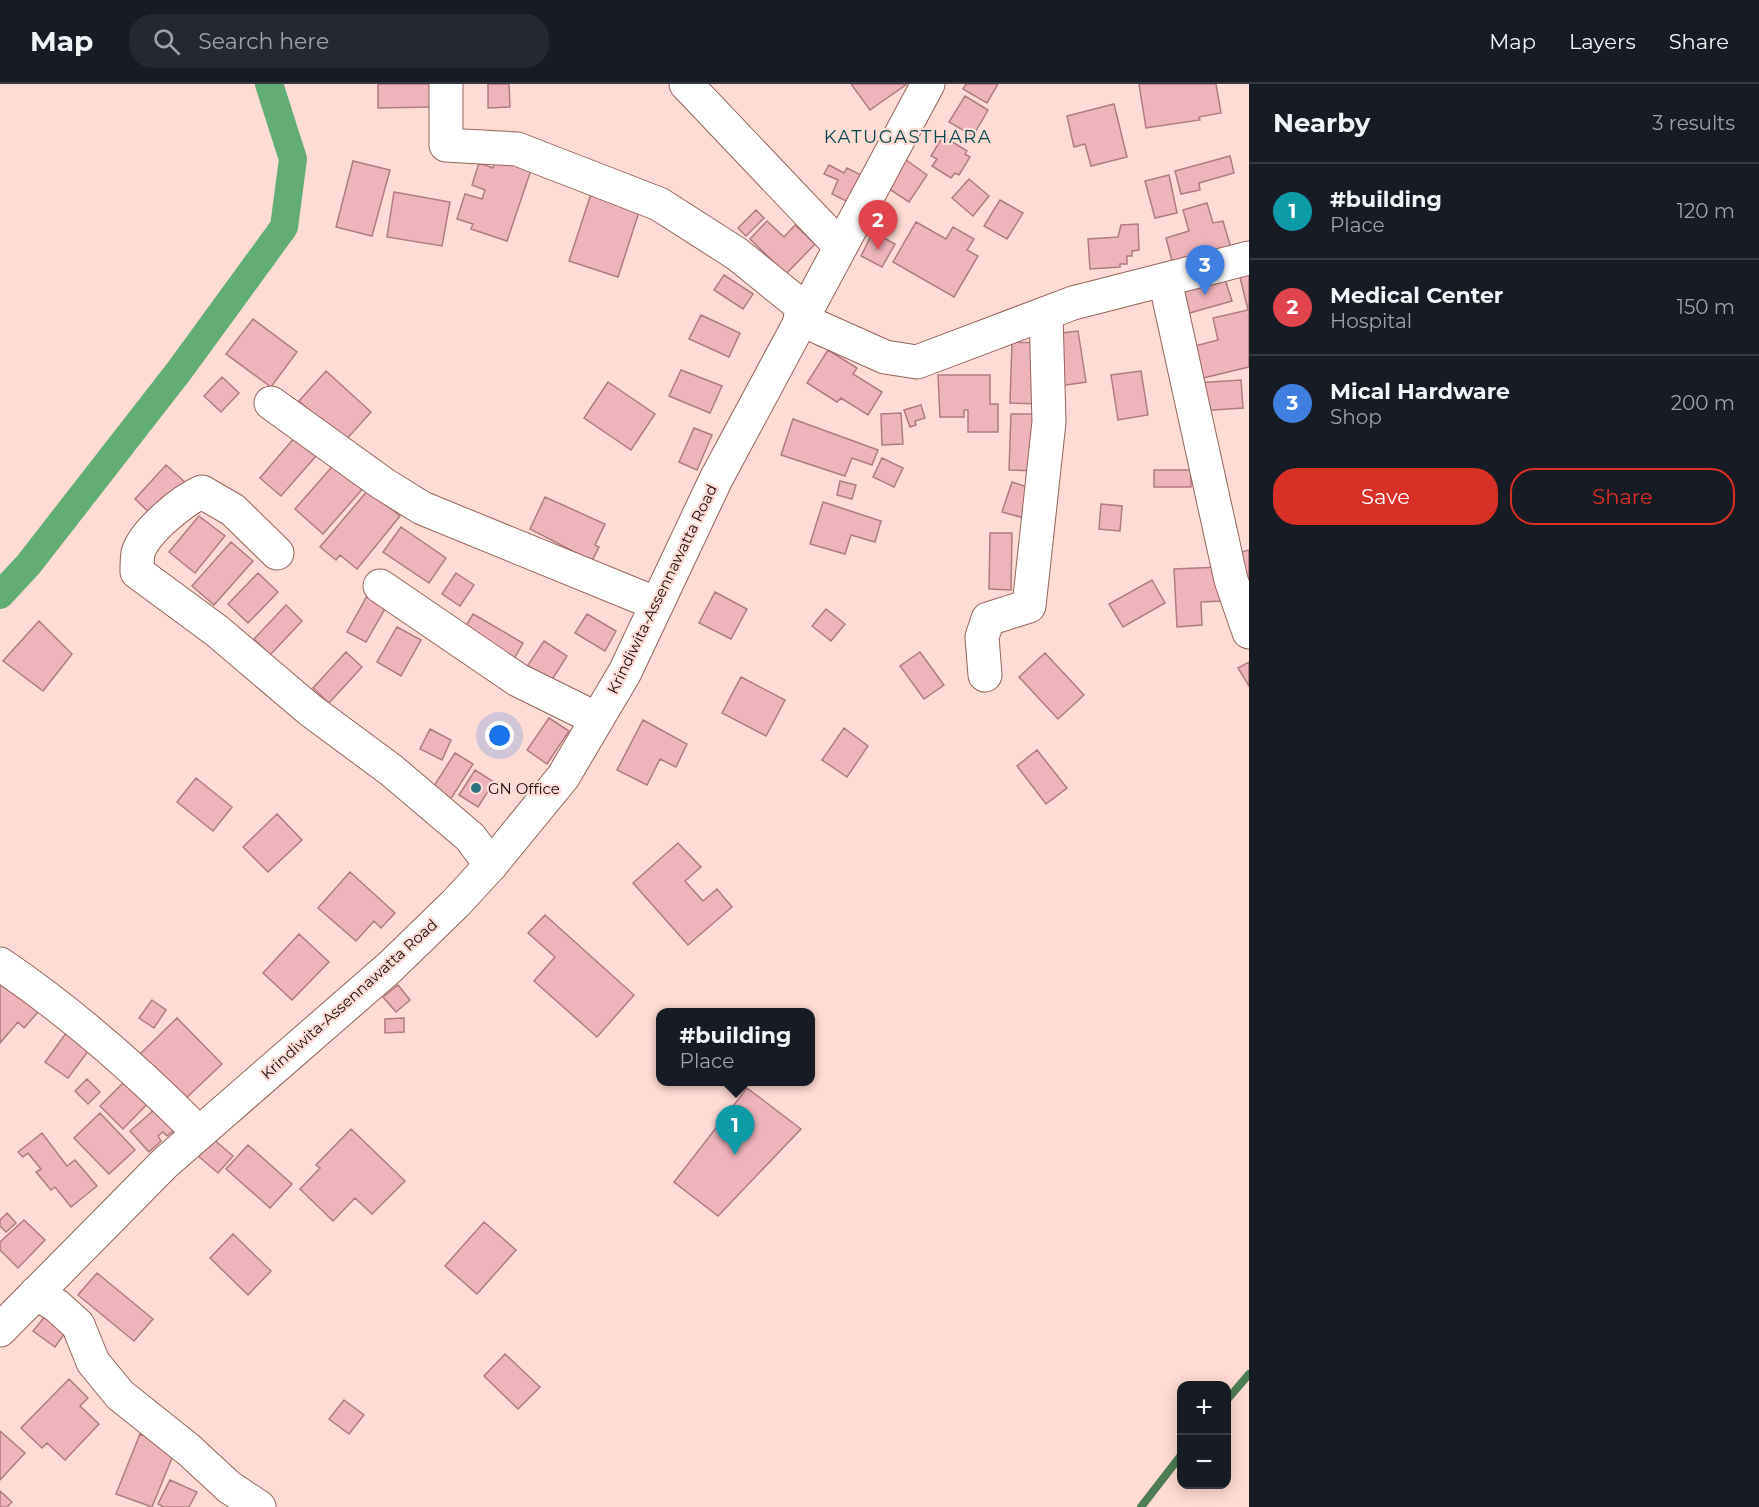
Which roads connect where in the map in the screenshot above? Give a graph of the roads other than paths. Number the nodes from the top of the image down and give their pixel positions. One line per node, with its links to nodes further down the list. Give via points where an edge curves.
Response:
1 (447, 84): 8 (main road, via 447,145 518,149 659,204 737,254)
2 (686, 84): 4 (main road)
3 (928, 84): 4 (main road, Krindiwita-Assennawatta Road)
4 (840, 246): 8 (main road, Krindiwita-Assennawatta Road)
5 (1249, 258): 6 (main road)
6 (1165, 280): 7 (main road); 13 (main road, via 1231,580)
7 (1046, 313): 8 (main road, via 917,362 885,357); 14 (main road, via 1049,422 1029,606 988,619 982,637)
8 (803, 314): 12 (main road, Krindiwita-Assennawatta Road, via 716,479)
9 (271, 403): 12 (main road, via 422,508)
10 (277, 553): 16 (main road, via 233,510 202,492 188,498 150,533 138,552 137,572 217,631 309,710 391,770 470,837)
11 (381, 586): 15 (main road, via 518,681)
12 (657, 604): 15 (main road, Krindiwita-Assennawatta Road, via 626,672)
13 (1249, 632)
14 (985, 675)
15 (597, 719): 16 (main road, Krindiwita-Assennawatta Road, via 563,777)
16 (491, 865): 18 (main road, Krindiwita-Assennawatta Road, via 390,967)
17 (0, 964): 18 (main road, via 43,993 144,1077)
18 (199, 1133): 19 (main road, Krindiwita-Assennawatta Road)
19 (36, 1293): 20 (main road, Krindiwita-Assennawatta Road); 21 (main road, via 78,1325 93,1362 120,1395 229,1487)
20 (0, 1330)
21 (259, 1507)

